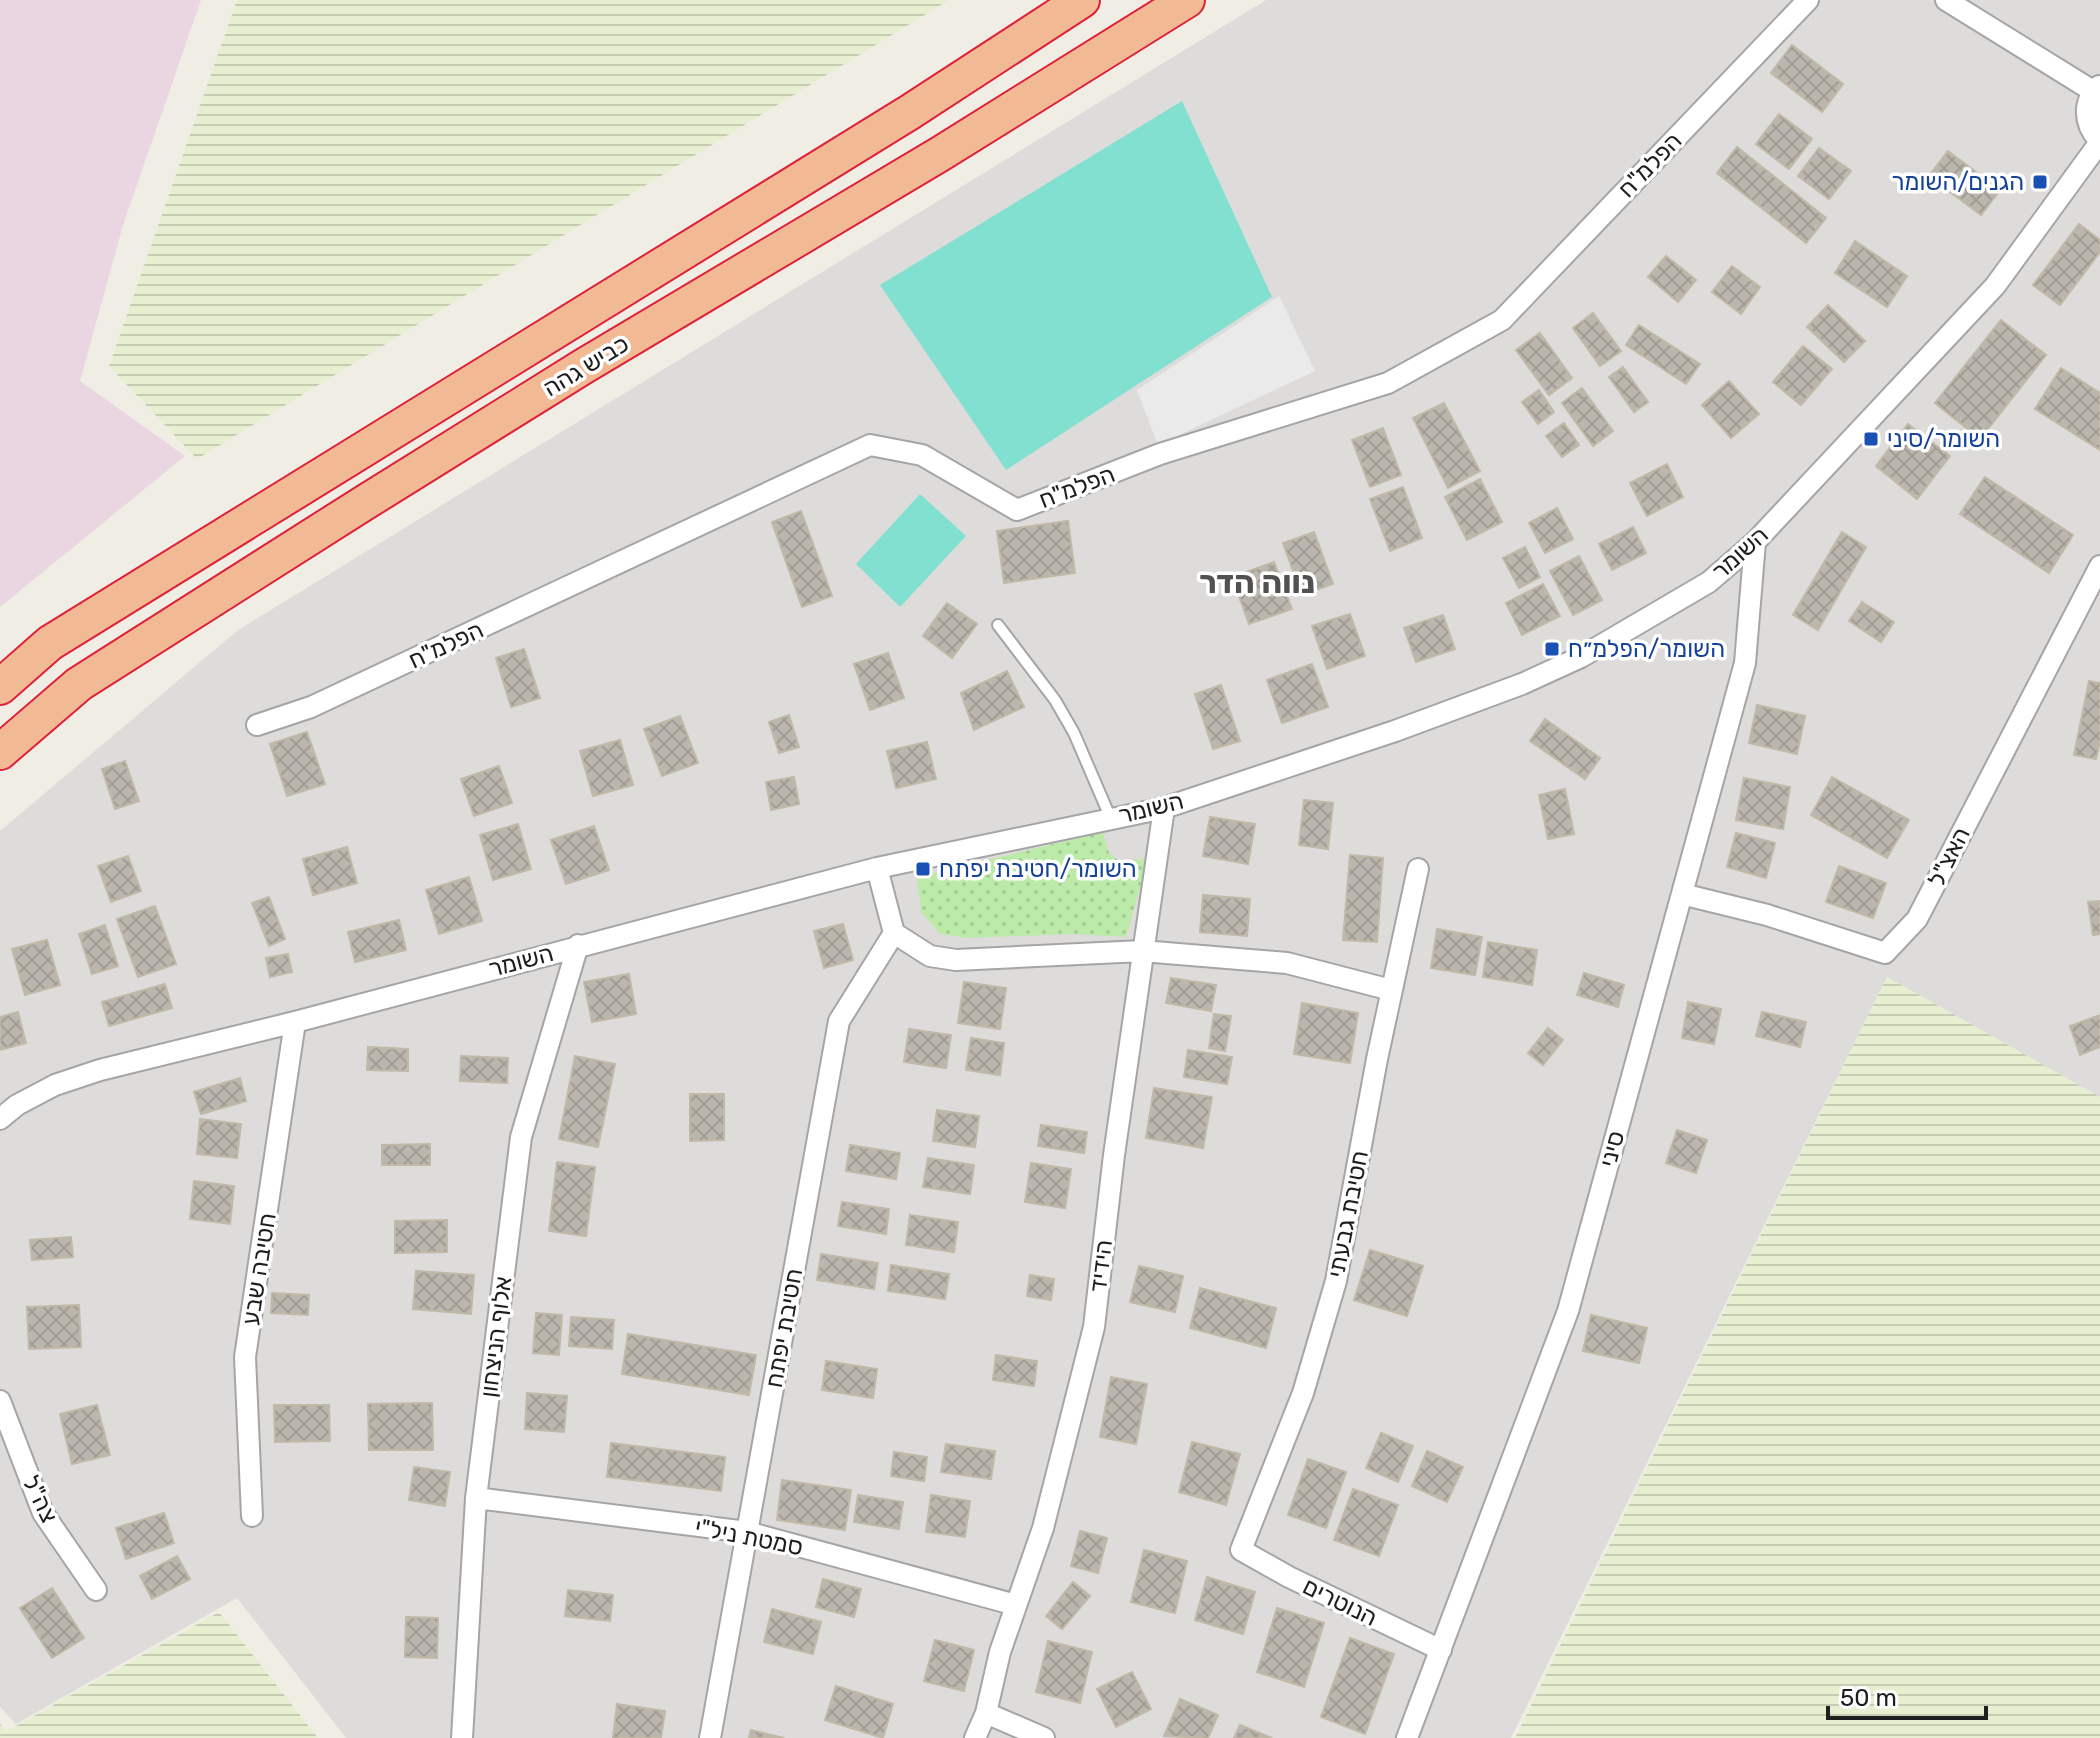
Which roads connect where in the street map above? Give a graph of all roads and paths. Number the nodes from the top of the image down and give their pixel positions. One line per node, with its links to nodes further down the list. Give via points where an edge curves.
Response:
1 (1082, 0): 10 (highway, כביש גהה, via 910,112 50,643)
2 (1187, 0): 12 (highway, כביש גהה, via 364,503 79,684)
3 (1808, 0): 11 (street, הפלמ"ח, via 1502,320 1388,383 1160,454 1017,510 922,455 870,445 311,707)
4 (1946, 0): 5 (street)
5 (2098, 91): 6 (street, via 2089,114)
6 (2100, 139): 7 (street, השומר, via 1995,286)
7 (1755, 542): 13 (street, השומר, via 1709,582 1534,679); 17 (street, סיני, via 1745,663)
8 (2100, 566): 17 (street, האצ"ל, via 1917,919 1885,953)
9 (998, 625): 14 (lane, via 1055,700)
10 (0, 687)
11 (257, 725)
12 (0, 752)
13 (1164, 808): 14 (street, השומר); 20 (street, הידיד)
14 (1111, 819): 15 (street, השומר)
15 (877, 868): 18 (street); 19 (street, השומר)
16 (1418, 869): 21 (street, חטיבת גבעתי)
17 (1682, 894): 31 (street, סיני, via 1568,1311)
18 (894, 933): 20 (street, via 930,956 956,960); 27 (street, חטיבת יפתח, via 839,1021)
19 (578, 945): 22 (street, השומר); 25 (street, אלוף הניצחון, via 521,1137)
20 (1142, 951): 21 (street, via 1287,963); 30 (street, הידיד, via 1094,1327 1062,1461)
21 (1391, 990): 28 (street, חטיבת גבעתי, via 1336,1281 1303,1393)
22 (295, 1022): 23 (street, השומר, via 85,1075 55,1085); 26 (street, חטיבה שבע, via 245,1357)
23 (0, 1119)
24 (0, 1401): 29 (street, צה"ל, via 43,1513)
25 (476, 1498): 27 (street, סמטת ניל"י); 33 (street, אלוף הניצחון)
26 (252, 1516)
27 (747, 1532): 30 (street, סמטת ניל"י); 34 (street, חטיבת יפתח)
28 (1241, 1550): 31 (street, הנוטרים)
29 (96, 1590)
30 (1016, 1605): 32 (street, הידיד)
31 (1441, 1650): 37 (street, סיני)
32 (986, 1713): 35 (street, הידיד); 36 (street)
33 (462, 1738)
34 (710, 1738)
35 (975, 1738)
36 (1044, 1738)
37 (1407, 1738)

